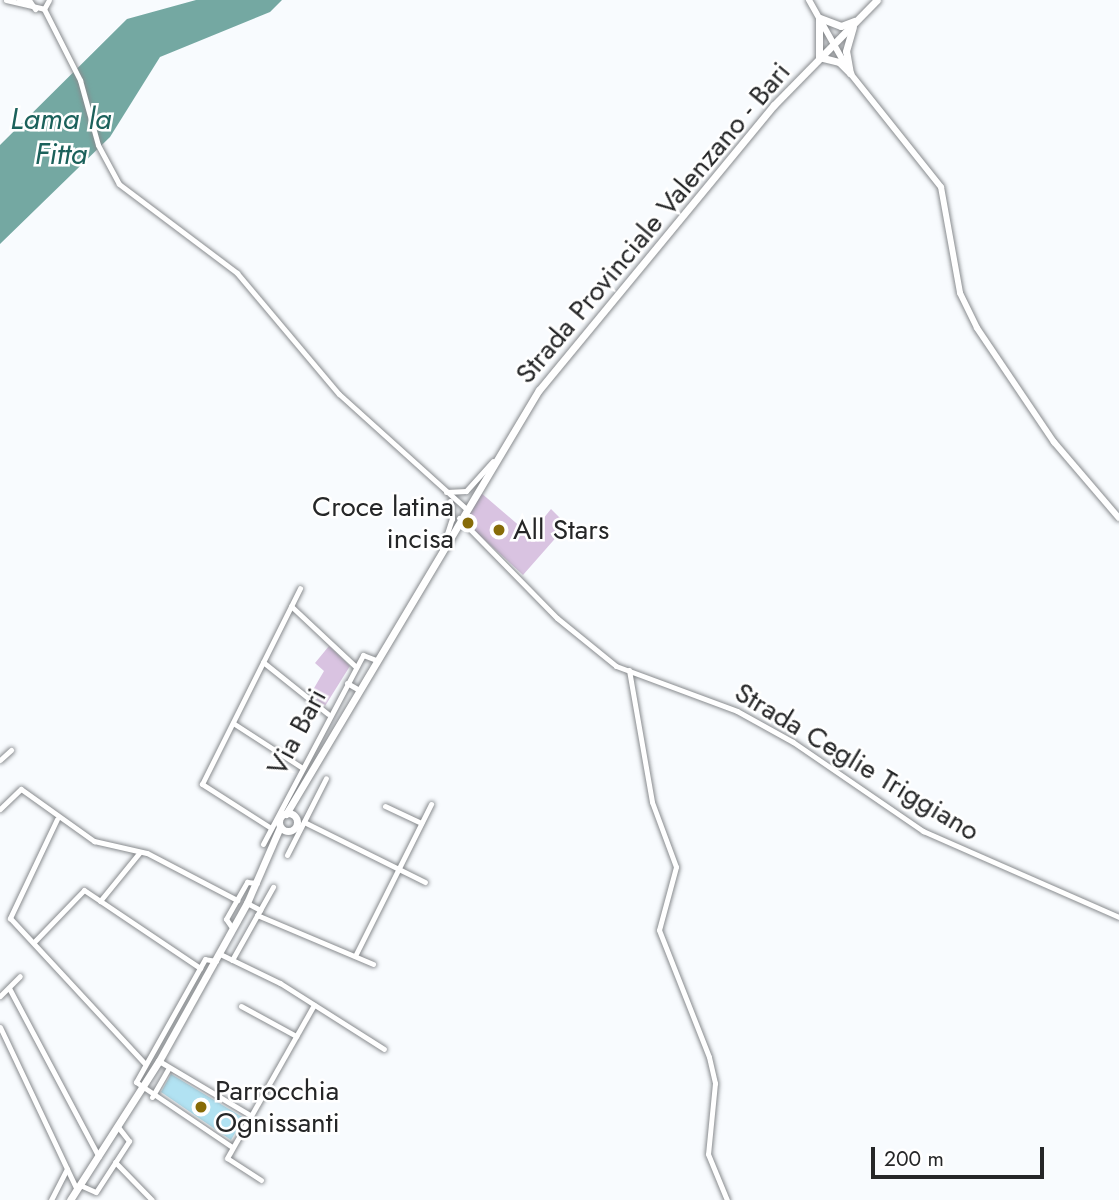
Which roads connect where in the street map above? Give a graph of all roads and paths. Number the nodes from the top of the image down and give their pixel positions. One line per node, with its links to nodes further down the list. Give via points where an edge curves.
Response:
1 (6, 0): 7 (street)
2 (19, 0): 3 (street)
3 (29, 0): 7 (street)
4 (50, 0): 8 (street)
5 (809, 0): 9 (street)
6 (877, 0): 10 (main road, Strada Provinciale Valenzano - Bari)
7 (35, 9): 8 (street)
8 (44, 9): 15 (street, via 85,94 104,161 139,204 237,273 339,394)
9 (820, 18): 10 (main road, via 841,26); 11 (street); 12 (main road)
10 (857, 20): 11 (main road, Strada Provinciale Valenzano - Bari); 13 (main road, via 846,51)
11 (834, 42): 12 (main road, Strada Provinciale Valenzano - Bari); 13 (street)
12 (819, 57): 13 (main road, via 839,62); 14 (main road, Strada Provinciale Valenzano - Bari, via 599,311)
13 (850, 73): 17 (street, via 941,187 960,293 977,328 1054,442)
14 (493, 461): 15 (street, via 466,491); 16 (main road, Strada Provinciale Valenzano - Bari)
15 (451, 497): 16 (street); 19 (street, via 452,519)
16 (465, 508): 18 (main road, Strada Provinciale Valenzano - Bari)
17 (1119, 517)
18 (459, 519): 19 (main road, Strada Provinciale Valenzano - Bari); 26 (street, Strada Ceglie Triggiano, via 572,632)
19 (442, 550): 22 (main road, Strada Provinciale Valenzano - Bari)
20 (300, 588): 21 (street)
21 (291, 606): 24 (street); 25 (street)
22 (408, 606): 23 (main road, Via Bari)
23 (376, 660): 25 (street, Via Bari, via 364,653); 28 (main road, Via Bari)
24 (263, 662): 29 (street); 30 (street)
25 (356, 667): 27 (street, Via Bari)
26 (629, 670): 56 (street, Strada Ceglie Triggiano, via 737,711 793,741 923,831); 91 (street, via 652,802 676,867 659,930 709,1057 715,1083 708,1154)
27 (347, 682): 28 (street); 29 (street, Via Bari)
28 (359, 690): 35 (main road, Via Bari)
29 (328, 714): 33 (street, Via Bari)
30 (233, 723): 33 (street); 43 (street, via 202,784)
31 (11, 750): 32 (street)
32 (0, 760)
33 (301, 767): 40 (street, Via Bari)
34 (326, 778): 42 (street, Via Bari)
35 (300, 795): 40 (main road, Via Bari); 42 (main road, Via Bari)
36 (432, 804): 41 (street)
37 (385, 806): 41 (street)
38 (0, 809): 39 (street, via 21,789)
39 (57, 819): 46 (street, via 110,847); 59 (street, via 10,918)
40 (281, 819): 42 (main road, Via Bari); 42 (main road); 43 (street, Via Bari); 45 (main road, Via Bari)
41 (421, 823): 48 (street)
42 (297, 825): 45 (main road, Via Bari); 47 (street, Via Bari); 48 (street)
43 (271, 828): 44 (street, Via Bari)
44 (263, 844)
45 (274, 850): 50 (main road, Via Bari)
46 (140, 852): 52 (street); 53 (street)
47 (287, 856)
48 (396, 868): 49 (street); 60 (street)
49 (425, 882)
50 (257, 883): 52 (street, Via Bari, via 248,881); 54 (main road, Via Bari)
51 (273, 887): 55 (street)
52 (237, 900): 57 (street, Via Bari, via 226,922)
53 (100, 901): 59 (street, via 84,890); 64 (street)
54 (247, 903): 55 (street); 57 (main road, Via Bari)
55 (258, 912): 58 (street); 60 (street)
56 (1119, 917)
57 (234, 927): 58 (street); 61 (main road, Via Bari)
58 (248, 931): 62 (street)
59 (34, 942): 74 (street)
60 (355, 956): 63 (street)
61 (218, 958): 62 (street); 64 (street, via 206,958); 73 (main road, Via Bari)
62 (232, 960): 68 (street)
63 (373, 964)
64 (200, 968): 74 (street, Via Bari)
65 (20, 976): 66 (street)
66 (9, 988): 67 (street); 81 (street)
67 (0, 996)
68 (314, 1005): 71 (street); 72 (street)
69 (241, 1006): 71 (street)
70 (0, 1027): 85 (street)
71 (296, 1036): 78 (street)
72 (384, 1049)
73 (159, 1061): 75 (street); 76 (main road, Via Bari)
74 (145, 1064): 76 (street, Via Bari, via 135,1083)
75 (169, 1067): 77 (street); 78 (street)
76 (142, 1091): 77 (street); 79 (main road, Via Bari)
77 (152, 1097): 82 (street)
78 (250, 1115): 82 (street)
79 (118, 1128): 80 (main road, Via Bari); 84 (street, via 129,1141)
80 (111, 1139): 81 (street); 83 (main road, Via Bari)
81 (92, 1140): 83 (street)
82 (232, 1147): 86 (street, via 227,1161)
83 (99, 1157): 87 (main road, Via Bari)
84 (116, 1162): 87 (street, via 96,1192); 90 (street)
85 (67, 1169): 87 (street); 88 (street)
86 (261, 1180)
87 (79, 1188): 89 (main road, Via Bari)
88 (51, 1200)
89 (70, 1200)
90 (152, 1200)
91 (727, 1200)

